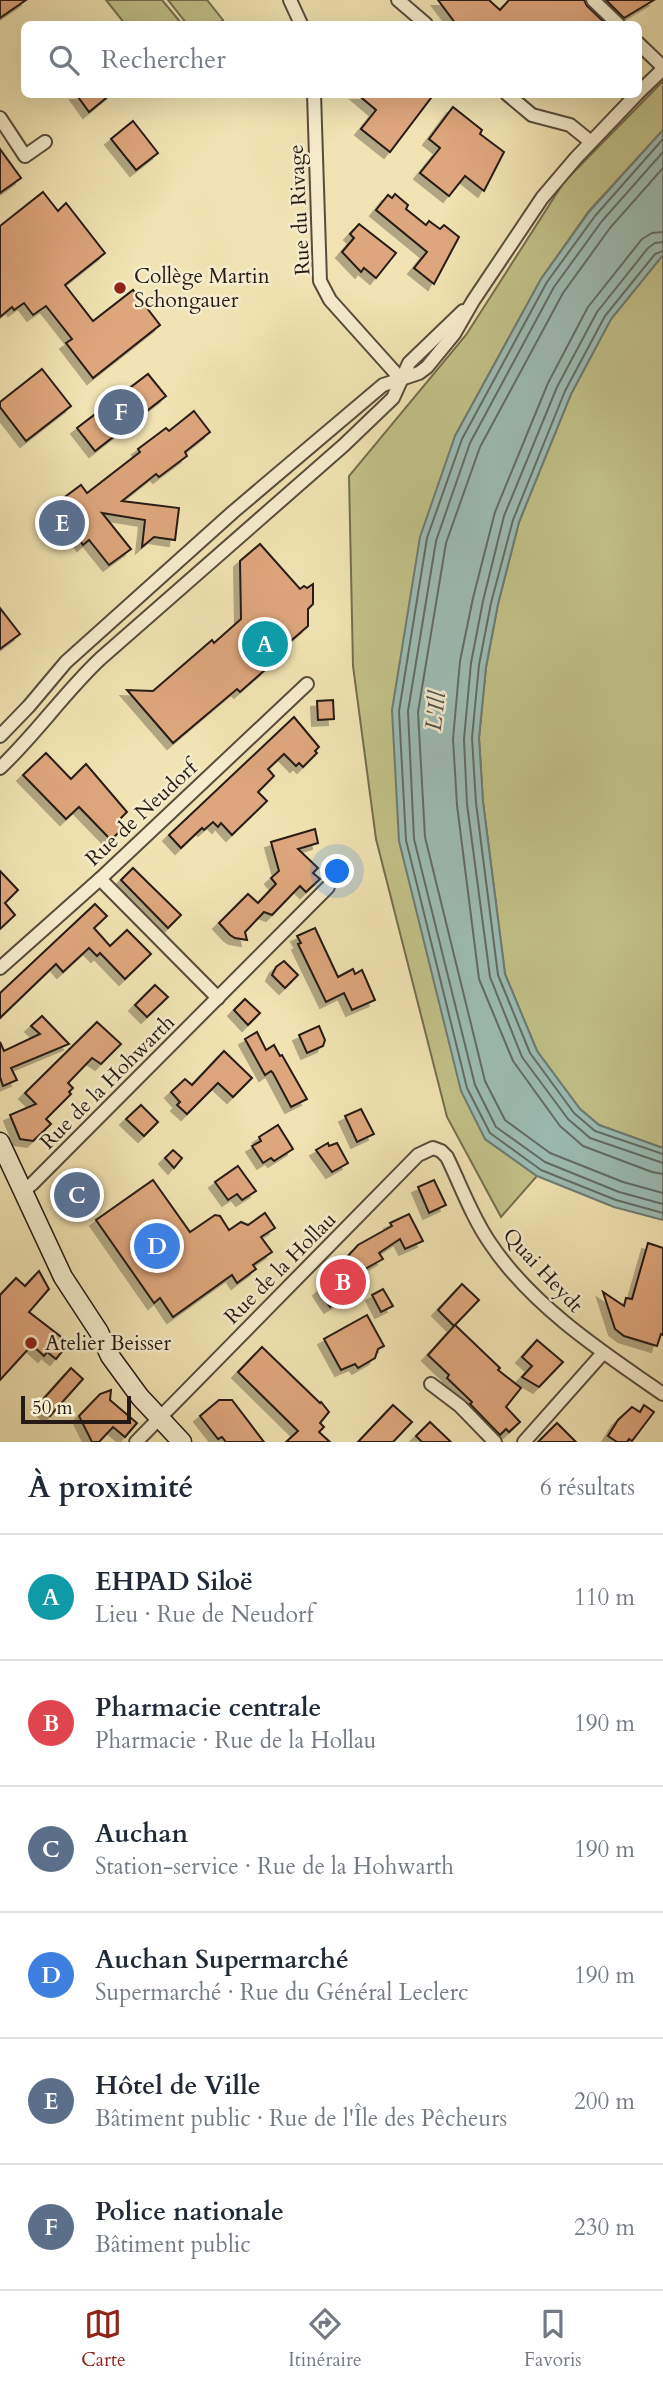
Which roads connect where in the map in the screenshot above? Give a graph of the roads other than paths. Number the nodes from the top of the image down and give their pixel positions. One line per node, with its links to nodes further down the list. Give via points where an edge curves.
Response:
1 (290, 0): 4 (street)
2 (398, 0): 5 (street)
3 (593, 0): 6 (street)
4 (300, 21)
5 (422, 21)
6 (615, 21)
7 (642, 46): 8 (street)
8 (663, 68): 9 (street)
9 (642, 90)
10 (314, 98): 16 (street, Rue du Rivage, via 320,281 330,300)
11 (513, 98): 15 (street, via 532,115 570,125)
12 (634, 98): 15 (street)
13 (0, 118): 14 (street, via 24,156)
14 (45, 142)
15 (591, 142): 16 (street, via 542,198 454,334 427,367)
16 (400, 378): 17 (street, via 383,385); 18 (street, via 393,398)
17 (233, 512): 18 (street); 19 (street)
18 (245, 531): 20 (street)
19 (86, 643): 20 (street); 22 (street)
20 (100, 659): 23 (street)
21 (307, 684): 24 (street, Rue de Neudorf)
22 (0, 736)
23 (0, 768)
24 (100, 879): 26 (street, Rue de Neudorf); 27 (street)
25 (328, 887): 27 (street, Rue de la Hohwarth)
26 (0, 968)
27 (218, 998): 30 (street, Rue de la Hohwarth)
28 (0, 1142): 30 (main road)
29 (429, 1149): 31 (street, Quai Heydt, via 438,1149 447,1157 480,1226 503,1260 558,1317); 34 (street, Rue de la Hollau)
30 (22, 1192): 34 (main road, via 63,1278 99,1332 148,1391)
31 (603, 1353): 33 (street, Quai Heydt); 39 (street)
32 (432, 1384): 38 (street)
33 (663, 1394)
34 (160, 1416): 35 (street, Rue de la Hollau); 36 (main road); 37 (main road)
35 (136, 1442)
36 (170, 1442)
37 (182, 1442)
38 (495, 1442)
39 (524, 1442)

